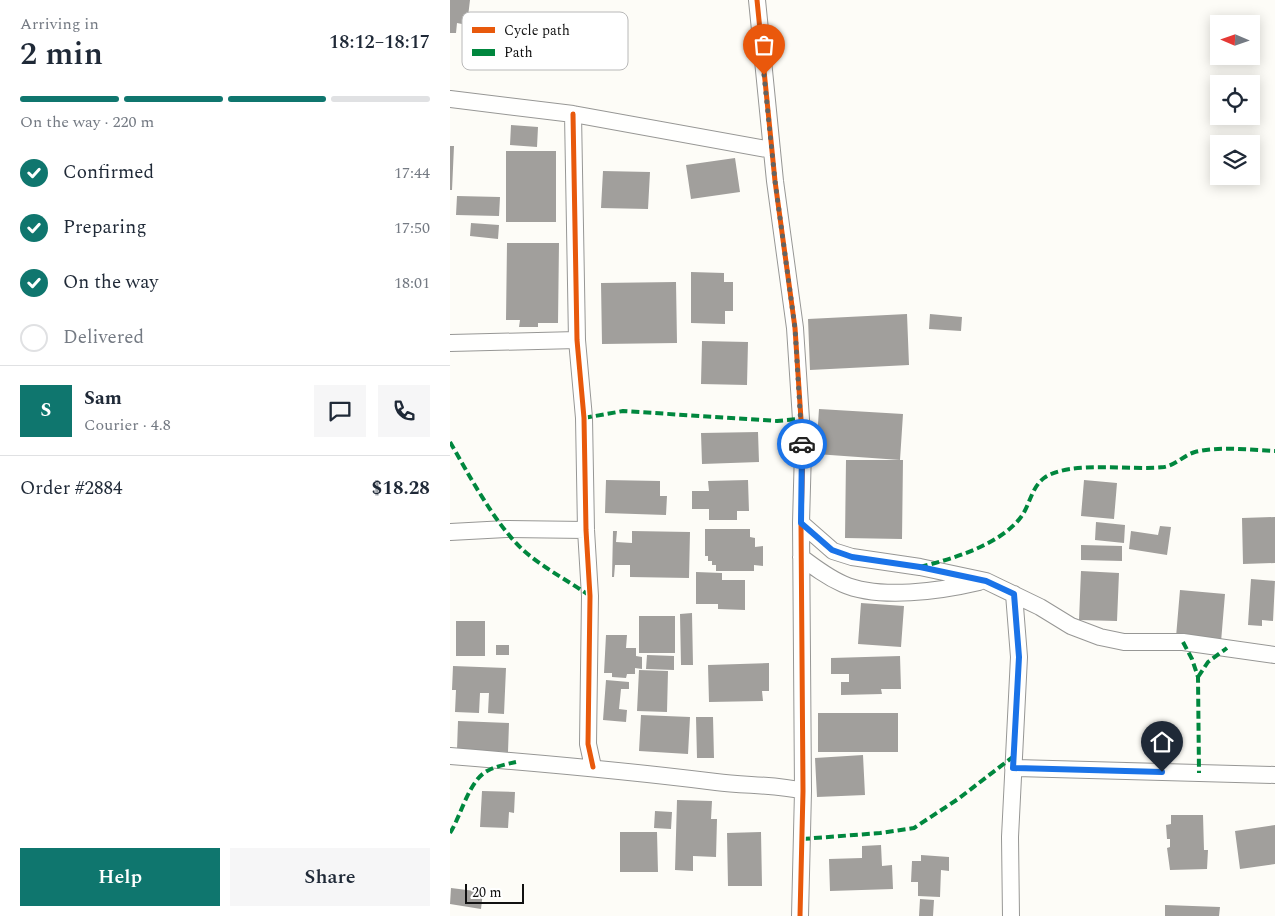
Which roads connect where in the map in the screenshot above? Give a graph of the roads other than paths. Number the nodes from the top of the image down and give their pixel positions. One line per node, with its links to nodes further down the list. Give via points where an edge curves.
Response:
1 (757, 0): 4 (street)
2 (450, 99): 3 (street)
3 (573, 114): 4 (street); 5 (street)
4 (772, 150): 7 (street, via 795,328 803,450)
5 (577, 340): 6 (street); 8 (street, via 584,418)
6 (450, 343)
7 (801, 523): 10 (street); 11 (street, via 832,550 852,557)
8 (586, 530): 9 (street); 15 (street, via 590,596 588,744)
9 (450, 532)
10 (801, 557): 11 (street, via 824,575 863,590 937,590); 18 (street)
11 (986, 581): 12 (street)
12 (1014, 594): 13 (street, via 1071,626 1100,637 1124,642 1182,642); 16 (street, via 1019,657)
13 (1275, 655)
14 (450, 756): 15 (street)
15 (593, 767): 18 (street, via 738,785 784,786)
16 (1013, 768): 17 (street); 20 (street)
17 (1275, 775)
18 (803, 791): 19 (street)
19 (800, 916)
20 (1011, 916)

